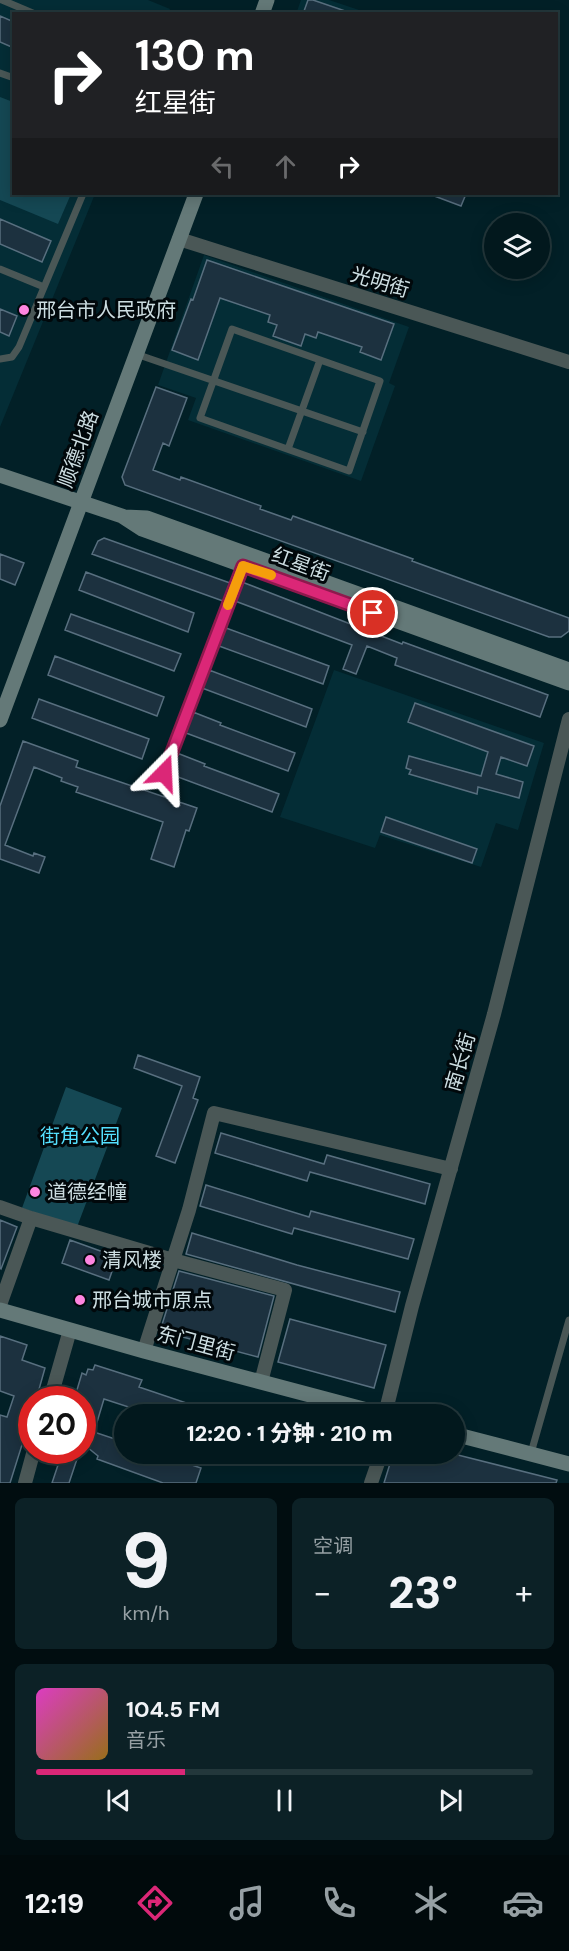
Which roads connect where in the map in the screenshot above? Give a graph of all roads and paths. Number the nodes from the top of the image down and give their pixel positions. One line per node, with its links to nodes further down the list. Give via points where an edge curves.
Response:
1 (2, 0): 2 (lane)
2 (30, 12)
3 (83, 195): 7 (lane)
4 (196, 195): 5 (street, 顺德北路)
5 (179, 239): 8 (street, 顺德北路); 11 (street, 光明街)
6 (0, 269): 7 (lane)
7 (44, 287): 9 (lane, via 15,353)
8 (136, 354): 12 (lane); 17 (street, 顺德北路)
9 (0, 359)
10 (320, 360): 12 (lane, via 232,329); 13 (lane); 14 (lane, via 380,381)
11 (569, 362)
12 (213, 381): 13 (lane); 15 (lane, via 200,418)
13 (302, 411): 14 (lane); 15 (lane)
14 (363, 432): 15 (lane, via 349,471)
15 (288, 450)
16 (0, 475): 17 (street, 红星街)
17 (81, 503): 18 (street, 红星街); 22 (street, 顺德北路)
18 (122, 516): 19 (street, 红星街, via 142,529); 20 (street, 红星街, via 147,518)
19 (243, 566): 20 (street, 红星街); 23 (lane)
20 (568, 672)
21 (569, 718): 24 (street, 南长街)
22 (0, 720)
23 (164, 773)
24 (451, 1170): 27 (street, via 214,1113); 36 (street, 南长街)
25 (0, 1207): 26 (street)
26 (31, 1218): 27 (street); 28 (street)
27 (173, 1260): 32 (street); 33 (street, via 285,1290)
28 (0, 1305)
29 (0, 1310): 31 (street, 东门里街)
30 (569, 1320): 38 (lane)
31 (70, 1330): 32 (street, 东门里街); 34 (street)
32 (144, 1351): 33 (street, 东门里街)
33 (261, 1382): 35 (street, 东门里街)
34 (54, 1386)
35 (345, 1404)
36 (386, 1404)
37 (465, 1437): 38 (street)
38 (531, 1454): 41 (street)
39 (30, 1464): 42 (street)
40 (378, 1464): 43 (street)
41 (569, 1464)
42 (25, 1483)
43 (371, 1483)

